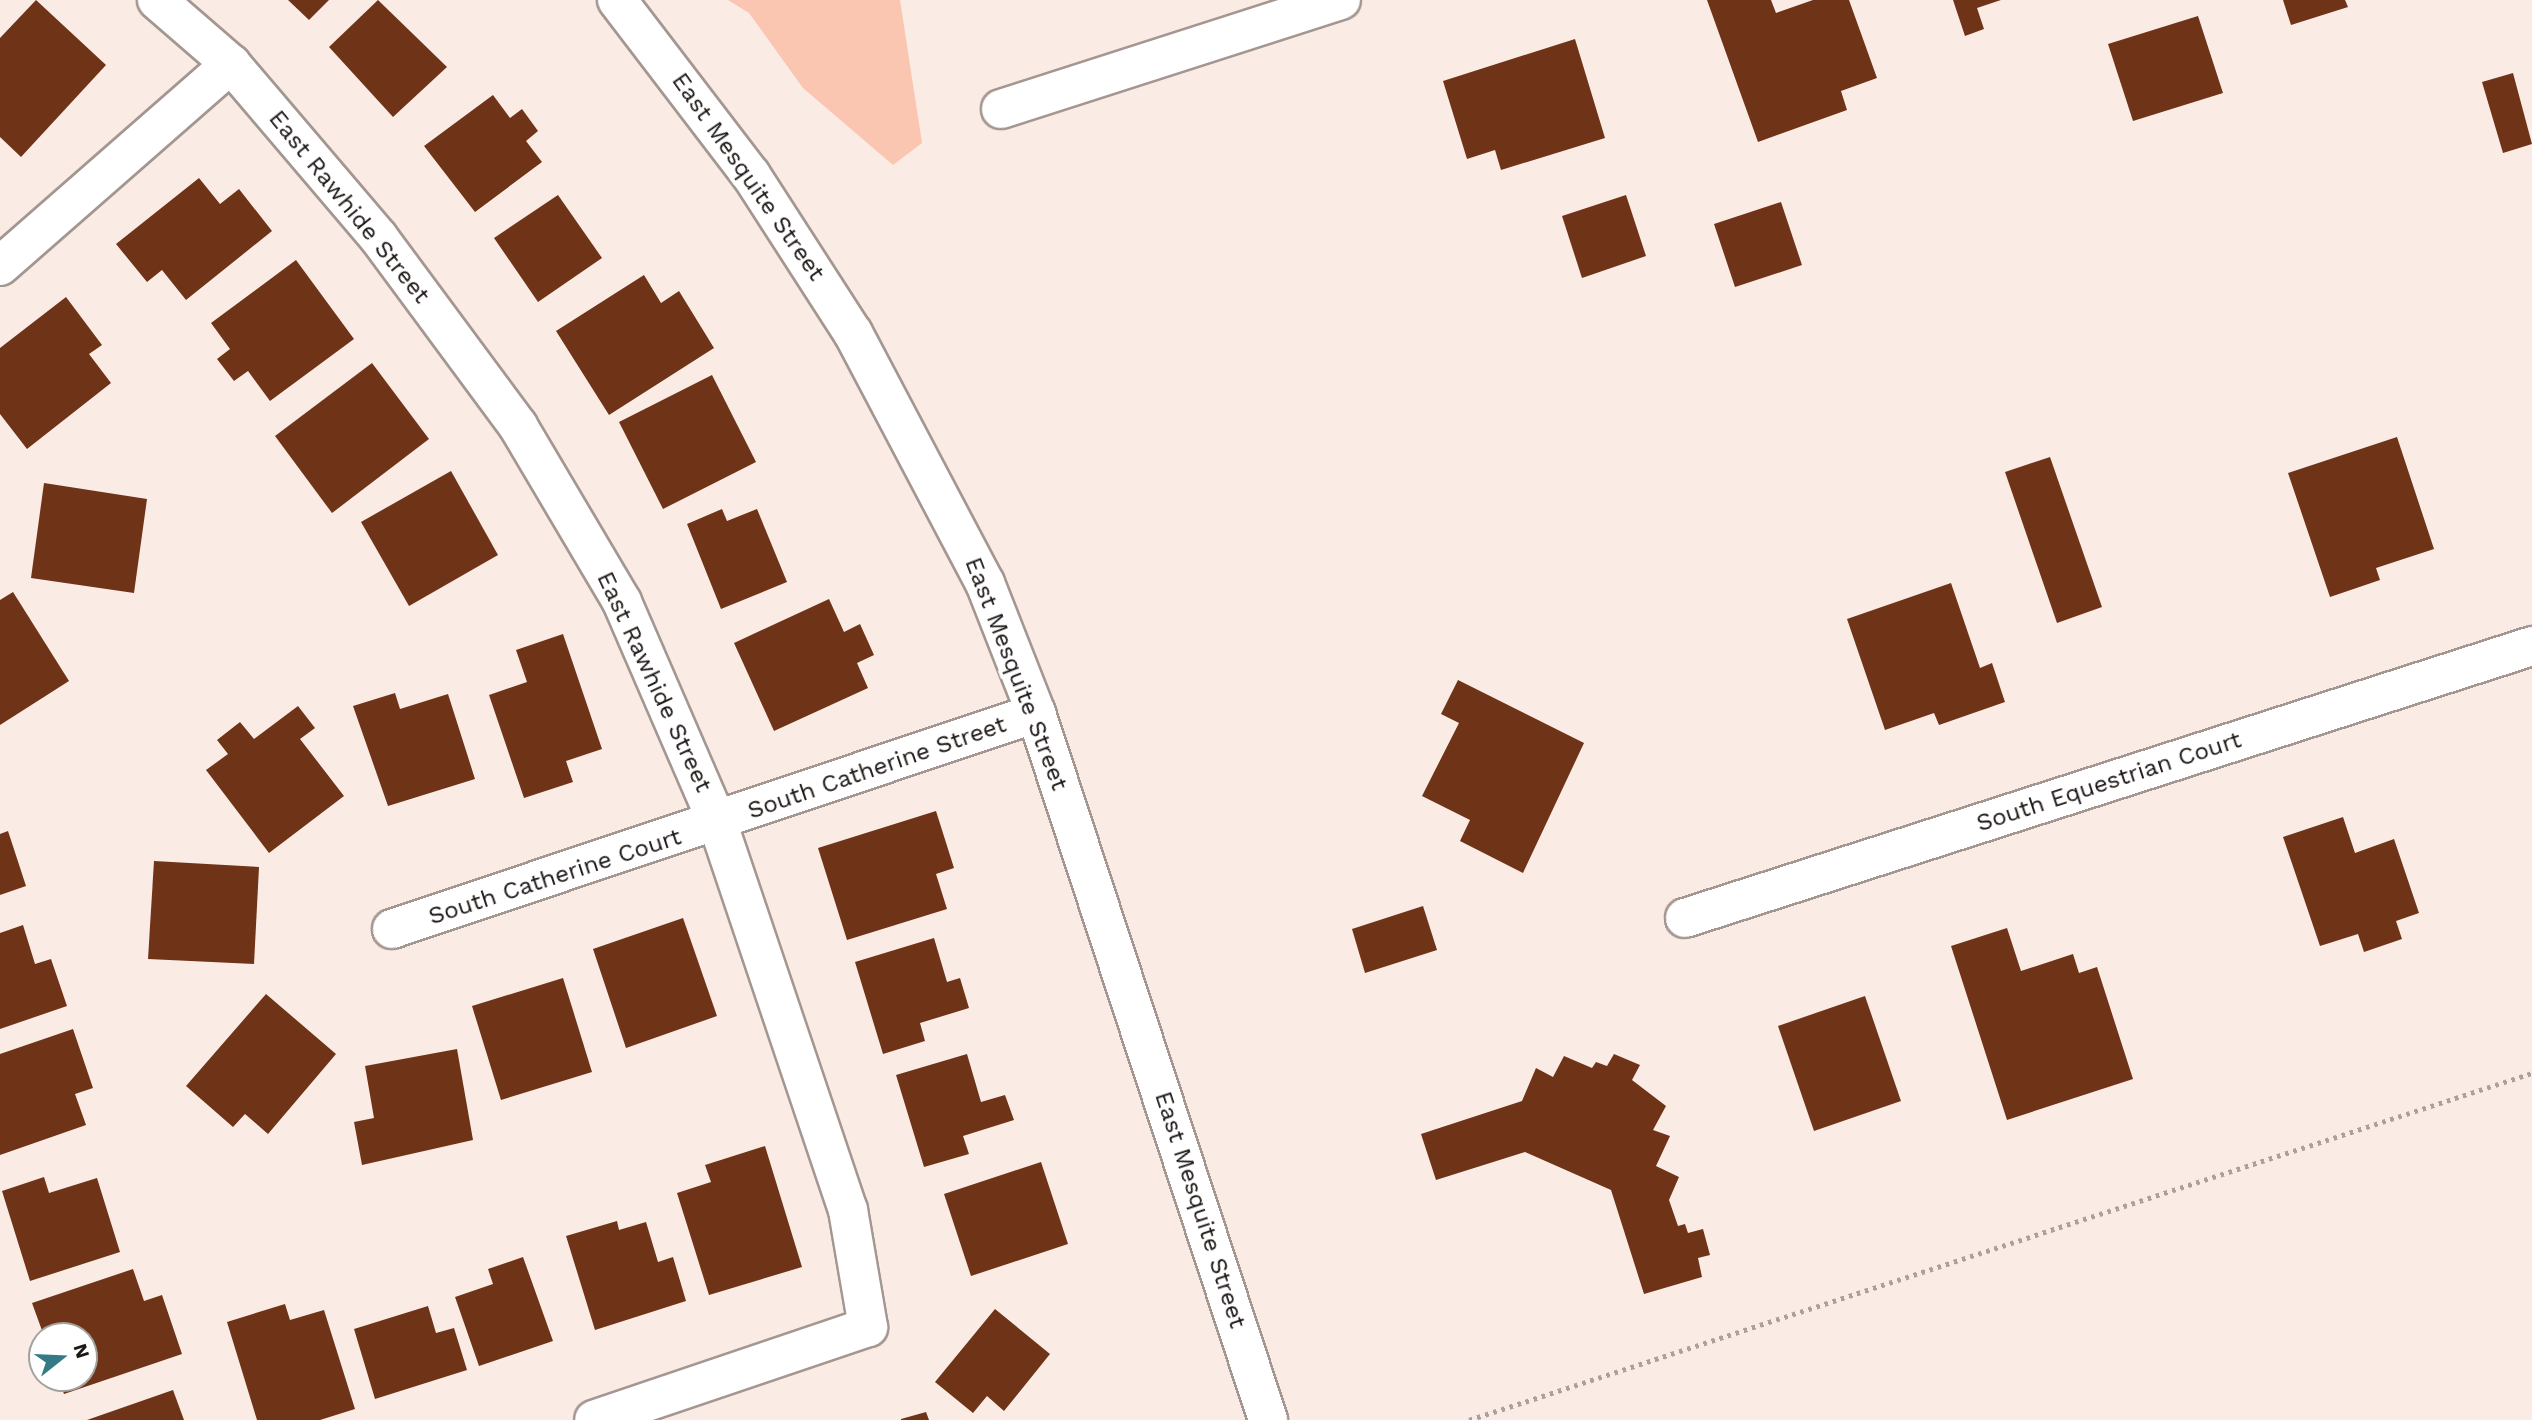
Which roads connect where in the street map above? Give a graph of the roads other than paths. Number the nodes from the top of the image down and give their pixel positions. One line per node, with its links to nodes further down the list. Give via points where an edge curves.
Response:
1 (157, 0): 4 (street, East Rawhide Street)
2 (617, 0): 8 (street, East Mesquite Street, via 751,175 853,333 985,583)
3 (1341, 0): 5 (street)
4 (231, 64): 6 (street); 9 (street, East Rawhide Street, via 379,238 518,426 622,603)
5 (1002, 108)
6 (0, 266)
7 (2532, 646): 10 (street, South Equestrian Court)
8 (1036, 713): 9 (street, South Catherine Street); 13 (street, East Mesquite Street)
9 (719, 824): 11 (street, South Catherine Court); 12 (street, East Rawhide Street, via 848,1210 868,1327)
10 (1685, 918)
11 (392, 929)
12 (594, 1420)
13 (1268, 1420)

